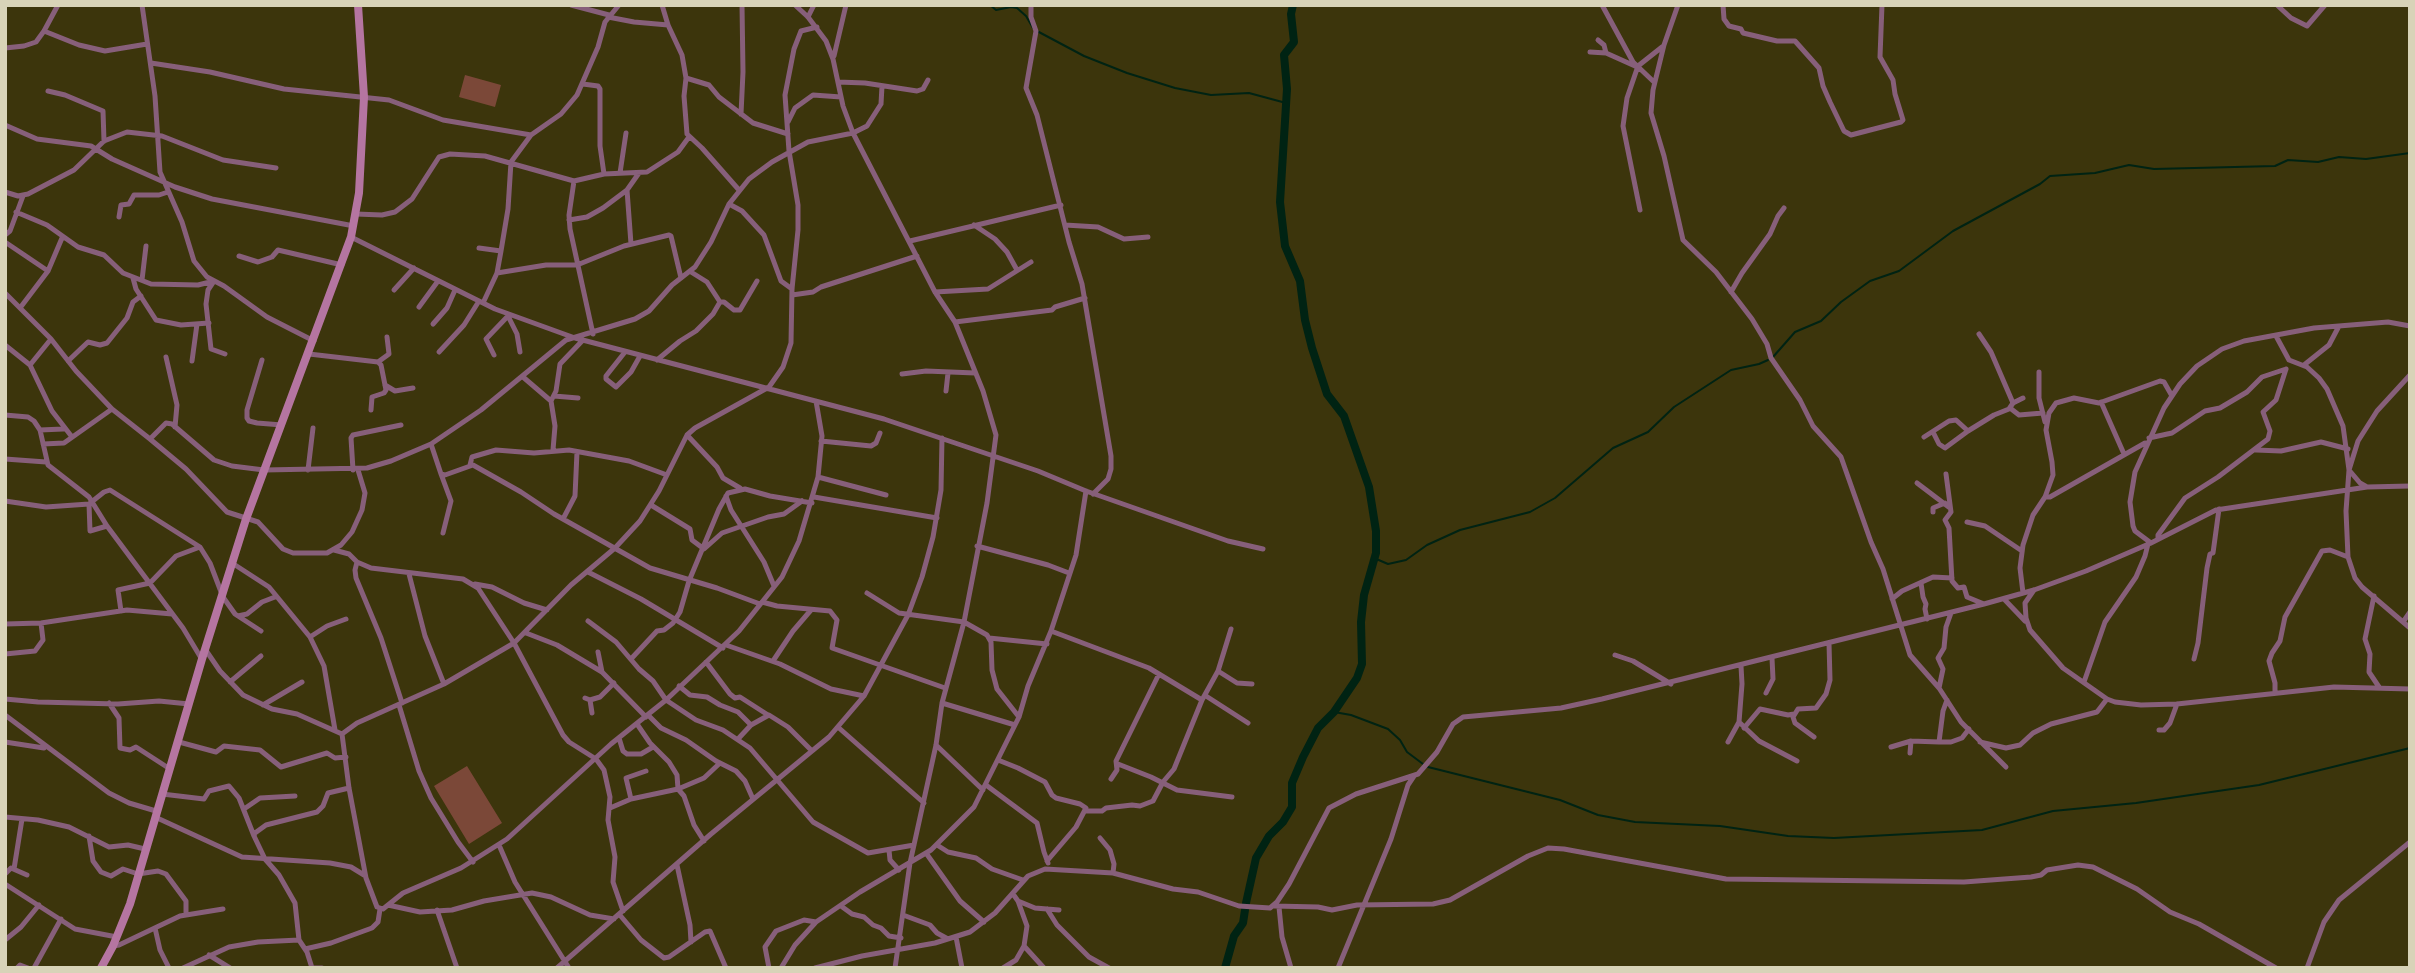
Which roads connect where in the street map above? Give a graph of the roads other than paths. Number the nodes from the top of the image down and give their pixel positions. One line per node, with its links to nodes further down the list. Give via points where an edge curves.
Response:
1 (58, 5): 22 (street)
2 (142, 5): 24 (street)
3 (358, 5): 39 (street)
4 (572, 5): 18 (street)
5 (619, 5): 18 (street)
6 (662, 5): 20 (street)
7 (742, 5): 41 (street)
8 (795, 5): 19 (street)
9 (814, 5): 19 (street)
10 (846, 5): 29 (street)
11 (1031, 5): 66 (street, via 1036,31 1026,84)
12 (1602, 5): 31 (street)
13 (1678, 5): 25 (street)
14 (1723, 5): 15 (street, via 1729,26 1777,41 1795,41 1819,68 1830,102 1844,131 1851,135 1903,120 1893,80 1880,57)
15 (1882, 5)
16 (2277, 5): 17 (street, via 2307,26)
17 (2325, 5)
18 (608, 16): 20 (street); 36 (street)
19 (808, 17): 21 (street)
20 (668, 25): 32 (street, via 681,49)
21 (817, 27): 29 (street); 42 (street, via 802,29 794,49 785,95)
22 (44, 31): 24 (street, via 105,51); 26 (street, via 32,44)
23 (1598, 40): 28 (street)
24 (147, 44): 30 (street)
25 (1664, 45): 31 (street); 35 (street)
26 (5, 48)
27 (1590, 51): 28 (street)
28 (1606, 53): 31 (street)
29 (833, 59): 34 (street)
30 (151, 63): 39 (street, via 284,89); 48 (street)
31 (1638, 66): 35 (street); 68 (street, via 1627,98 1623,133)
32 (686, 78): 41 (street, via 709,85); 49 (street)
33 (928, 80): 37 (street, via 920,91)
34 (838, 82): 37 (street); 40 (street)
35 (1654, 82): 106 (street, via 1651,113 1680,234)
36 (583, 84): 47 (street, via 561,114); 57 (street, via 600,89)
37 (882, 86): 45 (street, via 881,104 871,123)
38 (48, 92): 50 (street, via 103,111)
39 (364, 97): 47 (street, via 389,100 443,120); 70 (street)
40 (841, 97): 42 (street, via 807,97); 45 (street)
41 (741, 114): 46 (street, via 760,127)
42 (787, 124): 46 (street)
43 (5, 125): 51 (street, via 37,139)
44 (626, 133): 55 (street)
45 (853, 133): 52 (street, via 819,138); 80 (street)
46 (788, 134): 52 (street)
47 (531, 135): 53 (street)
48 (158, 136): 50 (street, via 127,132); 54 (street, via 223,160); 58 (street)
49 (689, 137): 56 (street, via 658,166); 61 (street)
50 (104, 141): 51 (street)
51 (96, 148): 58 (street); 64 (street, via 74,170)
52 (789, 151): 61 (street, via 755,173); 104 (street, via 798,205)
53 (511, 162): 59 (street); 70 (street, via 473,155 439,157 412,199 395,212); 85 (street)
54 (276, 168)
55 (620, 173): 56 (street); 57 (street)
56 (639, 173): 60 (street)
57 (604, 174): 59 (street)
58 (162, 180): 63 (street); 75 (street, via 212,199)
59 (574, 181): 72 (street)
60 (626, 190): 72 (street, via 587,217); 82 (street)
61 (739, 190): 65 (street)
62 (5, 192): 64 (street)
63 (168, 192): 71 (street, via 134,195 129,204 121,205); 99 (street, via 194,261)
64 (23, 196): 69 (street)
65 (729, 204): 94 (street); 104 (street, via 755,222 781,281)
66 (1061, 205): 73 (street); 74 (street)
67 (1784, 208): 106 (street)
68 (1640, 210)
69 (16, 212): 76 (street); 79 (street, via 47,225)
70 (356, 214): 75 (street)
71 (120, 217)
72 (569, 220): 90 (street)
73 (974, 225): 80 (street); 92 (street, via 995,239)
74 (1065, 225): 78 (street, via 1098,227 1121,239); 110 (street)
75 (354, 226): 77 (street)
76 (5, 235)
77 (351, 237): 89 (street); 91 (street)
78 (1148, 237)
79 (62, 238): 93 (street); 96 (street, via 104,255 120,272)
80 (910, 241): 87 (street)
81 (5, 242): 93 (street)
82 (631, 244): 90 (street); 97 (street, via 671,236)
83 (146, 246): 98 (street)
84 (479, 248): 85 (street)
85 (501, 251): 95 (street)
86 (239, 256): 89 (street, via 258,262 278,250)
87 (917, 256): 104 (street, via 813,292); 105 (street)
88 (1031, 262): 92 (street)
89 (342, 265): 130 (street)
90 (577, 265): 95 (street); 123 (street)
91 (414, 268): 100 (street); 102 (street)
92 (1017, 270): 105 (street, via 983,290)
93 (48, 271): 115 (street)
94 (691, 272): 97 (street); 112 (street, via 707,282)
95 (496, 273): 111 (street)
96 (133, 277): 98 (street); 108 (street)
97 (681, 278): 123 (street, via 643,315)
98 (142, 281): 99 (street, via 159,285)
99 (214, 281): 118 (street, via 207,297); 130 (street)
100 (438, 281): 103 (street); 114 (street)
101 (757, 281): 112 (street, via 740,310)
102 (394, 290)
103 (456, 290): 111 (street); 120 (street)
104 (792, 292): 156 (street, via 792,343)
105 (935, 292): 117 (street)
106 (1731, 292): 262 (street, via 1763,337 1813,426 1842,457)
107 (5, 293): 109 (street)
108 (141, 296): 119 (street, via 156,320); 142 (street, via 107,343 88,342)
109 (11, 298): 113 (street); 115 (street)
110 (1085, 298): 117 (street, via 1052,310); 214 (street, via 1111,456 1108,479)
111 (481, 302): 116 (street); 132 (street)
112 (720, 302): 141 (street, via 696,331)
113 (5, 306)
114 (419, 307)
115 (20, 308): 128 (street)
116 (508, 316): 127 (street); 133 (street); 137 (street, via 486,339)
117 (955, 322): 152 (street)
118 (209, 323): 119 (street); 135 (street, via 211,349)
119 (197, 324): 143 (street)
120 (433, 324)
121 (2339, 326): 122 (street, via 2388,322); 125 (street); 147 (street, via 2329,345)
122 (2410, 326)
123 (593, 334): 127 (street)
124 (1979, 334): 165 (street)
125 (2276, 336): 145 (street); 159 (street, via 2222,349 2195,368)
126 (387, 337): 144 (street, via 389,354)
127 (575, 338): 129 (street); 154 (street, via 563,342)
128 (51, 339): 142 (street); 146 (street)
129 (583, 340): 134 (street); 160 (street, via 560,364)
130 (314, 341): 136 (street)
131 (5, 345): 146 (street)
132 (439, 352)
133 (520, 352)
134 (625, 352): 138 (street); 138 (street, via 606,376 616,387)
135 (225, 354)
136 (309, 354): 144 (street); 170 (street)
137 (494, 355)
138 (640, 356): 141 (street)
139 (166, 357): 172 (street, via 177,405)
140 (262, 360): 170 (street, via 247,418 257,424)
141 (657, 360): 156 (street)
142 (68, 361): 166 (street)
143 (192, 361)
144 (377, 362): 155 (street)
145 (2293, 362): 147 (street); 148 (street)
146 (30, 365): 174 (street)
147 (2304, 365): 189 (street, via 2327,389)
148 (2286, 369): 185 (street, via 2262,377 2247,392 2172,433); 191 (street, via 2276,401 2263,412 2270,435)
149 (2039, 372): 168 (street)
150 (902, 373): 151 (street)
151 (948, 373): 152 (street); 158 (street)
152 (975, 373): 194 (street, via 993,421)
153 (2410, 375): 200 (street, via 2377,411)
154 (523, 377): 160 (street); 188 (street)
155 (385, 385): 157 (street, via 395,391); 167 (street, via 386,392 372,397)
156 (769, 387): 163 (street); 180 (street)
157 (413, 388)
158 (946, 391)
159 (2172, 396): 164 (street, via 2160,381); 185 (street)
160 (552, 398): 161 (street); 190 (street)
161 (578, 398)
162 (2023, 398): 165 (street)
163 (816, 401): 183 (street); 186 (street)
164 (2101, 402): 175 (street, via 2074,398 2059,402 2050,409); 193 (street)
165 (2012, 406): 168 (street, via 2019,415); 177 (street)
166 (112, 409): 181 (street); 184 (street)
167 (371, 410)
168 (2043, 413): 175 (street)
169 (5, 415): 176 (street, via 31,418)
170 (282, 425): 201 (street)
171 (401, 425): 199 (street, via 353,435)
172 (175, 428): 184 (street, via 166,424); 201 (street, via 214,460)
173 (313, 428): 198 (street)
174 (63, 429): 176 (street); 181 (street)
175 (2046, 429): 206 (street)
176 (40, 430): 187 (street)
177 (1968, 431): 178 (street, via 1956,420); 178 (street, via 1945,448)
178 (1933, 432): 182 (street)
179 (880, 433): 186 (street, via 871,446)
180 (687, 435): 204 (street); 210 (street, via 723,478)
181 (72, 437): 187 (street, via 64,443)
182 (1924, 437)
183 (942, 438): 194 (street); 227 (street)
184 (150, 439): 228 (street, via 227,512)
185 (2148, 440): 193 (street); 235 (street, via 2134,472 2130,502 2136,531)
186 (821, 441): 205 (street)
187 (43, 444): 196 (street)
188 (431, 444): 199 (street); 202 (street)
189 (2348, 449): 191 (street, via 2321,442 2281,451); 200 (street)
190 (553, 450): 192 (street); 197 (street, via 496,450 472,457)
191 (2256, 450): 234 (street, via 2185,498)
192 (578, 452): 204 (street, via 629,461); 229 (street, via 575,496)
193 (2124, 454): 211 (street)
194 (994, 456): 213 (street); 236 (street)
195 (5, 459): 196 (street)
196 (46, 462): 222 (street, via 83,490)
197 (470, 464): 202 (street); 229 (street)
198 (308, 470): 199 (street); 201 (street)
199 (355, 470): 241 (street, via 365,488 362,510 352,532)
200 (2349, 470): 209 (street); 212 (street)
201 (264, 471): 228 (street)
202 (441, 474): 233 (street, via 451,501)
203 (1946, 474): 224 (street)
204 (667, 475): 223 (street)
205 (818, 477): 215 (street); 218 (street)
206 (2051, 481): 211 (street); 217 (street)
207 (1917, 483): 221 (street)
208 (2410, 486): 209 (street)
209 (2367, 487): 212 (street)
210 (740, 488): 216 (street); 220 (street)
211 (2060, 490): 217 (street)
212 (2348, 490): 225 (street); 243 (street)
213 (1086, 491): 214 (street); 247 (street)
214 (1093, 494): 240 (street)
215 (886, 495)
216 (726, 496): 232 (street); 239 (street)
217 (2045, 496): 242 (street, via 2033,515)
218 (813, 500): 220 (street); 227 (street); 254 (street, via 789,565)
219 (5, 501): 222 (street, via 40,506)
220 (802, 501): 232 (street, via 784,514)
221 (1944, 503): 224 (street); 226 (street)
222 (91, 504): 231 (street); 231 (street, via 90,531); 237 (street, via 104,492 113,491)
223 (651, 505): 238 (street); 239 (street, via 690,529 692,540)
224 (1950, 508): 249 (street, via 1945,520)
225 (2219, 509): 234 (street); 302 (street)
226 (1933, 512)
227 (937, 518): 271 (street)
228 (246, 519): 241 (street, via 262,524 288,552); 245 (street)
229 (562, 519): 238 (street)
230 (1967, 522): 242 (street, via 1985,526)
231 (107, 526): 251 (street)
232 (742, 527): 239 (street, via 723,533); 254 (street)
233 (443, 533)
234 (2158, 539): 235 (street)
235 (2149, 544): 255 (street); 312 (street, via 2136,577 2105,622)
236 (977, 546): 247 (street); 277 (street)
237 (200, 547): 251 (street, via 176,556); 259 (street)
238 (615, 548): 246 (street); 250 (street, via 650,568)
239 (704, 549): 250 (street)
240 (1263, 549)
241 (334, 550): 244 (street)
242 (2022, 551): 257 (street)
243 (2348, 556): 258 (street, via 2358,583); 323 (street, via 2322,551 2285,617 2279,643 2270,657)
244 (357, 562): 248 (street); 333 (street, via 356,578 381,638)
245 (232, 563): 259 (street); 260 (street, via 269,587)
246 (588, 572): 265 (street); 275 (street)
247 (1069, 573): 286 (street)
248 (409, 574): 253 (street); 314 (street, via 425,636)
249 (1952, 578): 252 (street, via 1939,576); 264 (street, via 1958,588 1964,587 1967,597)
250 (689, 581): 263 (street); 275 (street)
251 (150, 583): 267 (street, via 118,590); 270 (street)
252 (1921, 583): 262 (street); 274 (street)
253 (474, 584): 265 (street); 290 (street)
254 (774, 586): 263 (street)
255 (2034, 590): 257 (street); 280 (street, via 2025,603)
256 (867, 593): 271 (street)
257 (2023, 593): 261 (street)
258 (2374, 596): 278 (street); 318 (street, via 2365,639 2369,673)
259 (223, 597): 272 (street); 294 (street)
260 (275, 597): 272 (street); 288 (street)
261 (2004, 598): 264 (street); 280 (street)
262 (1892, 599): 282 (street)
263 (761, 603): 266 (street); 293 (street)
264 (1984, 604): 269 (street)
265 (547, 610): 287 (street)
266 (811, 610): 304 (street); 306 (street, via 830,611 836,618 832,648)
267 (121, 611): 270 (street); 279 (street)
268 (2410, 612): 278 (street)
269 (1951, 613): 274 (street); 320 (street, via 1938,658 1943,669)
270 (173, 614): 300 (street)
271 (908, 615): 277 (street); 306 (street)
272 (238, 616): 285 (street)
273 (346, 619): 288 (street)
274 (1927, 619): 282 (street)
275 (675, 620): 293 (street); 301 (street, via 657,631)
276 (588, 621): 301 (street)
277 (964, 622): 289 (street); 319 (street)
278 (2403, 622): 283 (street)
279 (41, 623): 281 (street); 296 (street, via 43,640 34,651)
280 (2027, 623): 312 (street, via 2055,660)
281 (5, 624)
282 (1900, 626): 291 (street); 320 (street, via 1910,655)
283 (2410, 628)
284 (1231, 629): 307 (street)
285 (261, 631)
286 (1051, 631): 292 (street); 309 (street)
287 (526, 633): 290 (street); 308 (street)
288 (310, 637): 349 (street, via 324,666)
289 (989, 638): 292 (street); 341 (street, via 997,689)
290 (514, 643): 314 (street); 368 (street, via 563,735)
291 (1829, 643): 299 (street); 337 (street, via 1826,694 1816,708 1798,709)
292 (1047, 644): 341 (street)
293 (724, 646): 303 (street); 304 (street)
294 (205, 649): 300 (street); 310 (street)
295 (598, 652): 308 (street)
296 (5, 654)
297 (1615, 655): 316 (street)
298 (261, 656): 310 (street)
299 (1772, 658): 305 (street); 322 (street, via 1773,679)
300 (202, 659): 332 (street)
301 (631, 659): 328 (street)
302 (2193, 659)
303 (706, 662): 317 (street); 339 (street, via 734,698 740,697)
304 (773, 662): 324 (street, via 831,689)
305 (1741, 666): 316 (street); 344 (street)
306 (882, 667): 319 (street); 324 (street)
307 (1218, 671): 315 (street, via 1237,683); 325 (street)
308 (602, 672): 313 (street)
309 (1159, 674): 325 (street); 372 (street)
310 (230, 682): 335 (street)
311 (302, 682): 335 (street)
312 (2084, 682): 327 (street)
313 (614, 683): 336 (street, via 600,697 587,699); 340 (street)
314 (444, 684): 333 (street)
315 (1252, 684)
316 (1671, 684): 376 (street, via 1561,708 1463,717)
317 (679, 686): 328 (street); 345 (street, via 690,695 707,696 738,712)
318 (2379, 687): 321 (street); 323 (street)
319 (945, 688): 331 (street)
320 (1939, 688): 329 (street)
321 (2410, 689)
322 (1766, 692)
323 (2275, 693): 334 (street)
324 (864, 696): 347 (street)
325 (1204, 698): 342 (street); 379 (street, via 1174,769)
326 (5, 699): 330 (street)
327 (2107, 699): 334 (street, via 2141,705); 360 (street, via 2097,712 2052,724 2020,745 2006,748)
328 (666, 700): 340 (street); 354 (street, via 690,717)
329 (1947, 700): 348 (street); 359 (street)
330 (109, 703): 332 (street); 374 (street, via 119,718 120,748 136,747)
331 (942, 703): 346 (street); 361 (street)
332 (189, 704): 357 (street)
333 (400, 704): 351 (street); 408 (street, via 431,798)
334 (2177, 704): 350 (street, via 2170,723)
335 (263, 705): 349 (street)
336 (592, 713)
337 (1794, 714): 344 (street, via 1760,709); 352 (street, via 1795,723)
338 (5, 715): 364 (street)
339 (769, 715): 345 (street); 365 (street)
340 (647, 716): 343 (street); 371 (street)
341 (1018, 717): 346 (street)
342 (1248, 723)
343 (637, 724): 353 (street); 362 (street)
344 (1742, 724): 358 (street); 370 (street, via 1759,741)
345 (751, 725): 354 (street)
346 (1015, 725): 369 (street)
347 (839, 727): 365 (street); 388 (street)
348 (1969, 729): 359 (street, via 1962,738); 360 (street)
349 (335, 730): 351 (street)
350 (2159, 730)
351 (342, 734): 367 (street)
352 (1814, 737)
353 (619, 738): 362 (street, via 629,755); 368 (street)
354 (738, 739): 378 (street)
355 (1911, 741): 359 (street); 363 (street); 366 (street)
356 (5, 742): 364 (street)
357 (179, 742): 367 (street, via 216,752 227,746 260,750 281,767 327,753); 374 (street)
358 (1728, 742)
359 (1939, 742)
360 (1980, 742): 373 (street)
361 (936, 745): 380 (street); 388 (street)
362 (653, 747): 382 (street, via 677,775)
363 (1891, 747)
364 (47, 748): 392 (street, via 114,796)
365 (812, 751): 378 (street)
366 (1910, 754)
367 (346, 757): 381 (street)
368 (596, 759): 389 (street, via 605,775); 400 (street)
369 (998, 760): 380 (street); 391 (street, via 1045,782 1052,795 1080,804)
370 (1797, 761)
371 (720, 763): 382 (street, via 704,778); 387 (street, via 736,771)
372 (1118, 764): 377 (street); 379 (street)
373 (2006, 767)
374 (170, 769): 383 (street)
375 (646, 771): 386 (street, via 626,778)
376 (1414, 776): 427 (street); 428 (street, via 1356,794 1329,808)
377 (1111, 779)
378 (776, 780): 387 (street); 404 (street, via 816,824 868,853)
379 (1163, 782): 385 (street, via 1177,790); 391 (street, via 1153,801 1143,805)
380 (985, 787): 402 (street, via 974,807); 407 (street, via 1037,822)
381 (349, 788): 396 (street, via 328,793 317,812 266,825); 418 (street)
382 (678, 789): 386 (street); 398 (street)
383 (162, 794): 390 (street, via 204,799 209,791 229,786); 392 (street)
384 (295, 796): 390 (street, via 260,798)
385 (1232, 797)
386 (631, 799): 389 (street)
387 (753, 799): 398 (street)
388 (924, 803): 401 (street)
389 (610, 808): 434 (street)
390 (244, 809): 396 (street)
391 (1086, 811): 407 (street)
392 (155, 814): 403 (street); 406 (street, via 236,855)
393 (5, 817): 394 (street)
394 (22, 819): 395 (street, via 55,823); 411 (street)
395 (89, 836): 403 (street, via 109,847); 416 (street, via 93,861 101,872 111,876 123,869)
396 (254, 836): 406 (street)
397 (1100, 838): 414 (street, via 1110,850)
398 (704, 841): 410 (street)
399 (2410, 842): 478 (street, via 2339,900 2324,922)
400 (499, 845): 408 (street); 421 (street)
401 (914, 845): 404 (street); 409 (street)
402 (937, 845): 405 (street); 419 (street)
403 (145, 849): 416 (street)
404 (890, 850): 413 (street, via 890,860)
405 (926, 853): 409 (street); 439 (street, via 960,901)
406 (265, 859): 418 (street, via 346,866); 446 (street, via 295,903)
407 (1047, 861): 412 (street)
408 (473, 862): 425 (street, via 412,888)
409 (910, 863): 413 (street); 436 (street)
410 (677, 865): 434 (street); 447 (street)
411 (14, 869): 415 (street); 417 (street)
412 (1053, 869): 414 (street); 419 (street, via 1037,870)
413 (899, 870): 426 (street)
414 (1113, 873): 428 (street, via 1239,906)
415 (5, 874)
416 (138, 874): 435 (street, via 158,871 170,876 186,901); 441 (street)
417 (27, 875)
418 (366, 878): 430 (street)
419 (1023, 880): 422 (street)
420 (5, 884): 424 (street)
421 (522, 893): 432 (street); 434 (street, via 551,897 590,915); 453 (street)
422 (1013, 894): 423 (street); 439 (street)
423 (1018, 901): 431 (street); 449 (street, via 1027,926)
424 (39, 905): 437 (street); 445 (street)
425 (388, 905): 430 (street); 432 (street, via 420,912)
426 (841, 905): 438 (street); 443 (street, via 889,936)
427 (1363, 905): 428 (street, via 1332,910); 476 (street); 477 (street, via 1415,906 1450,900 1548,848 1726,880 1964,882 2031,877 2078,865 2093,867 2137,889 2170,912)
428 (1277, 906): 475 (street)
429 (223, 909): 435 (street)
430 (380, 909): 450 (street, via 372,928)
431 (1047, 909): 433 (street); 474 (street, via 1089,957)
432 (438, 910): 463 (street)
433 (1059, 910)
434 (619, 914): 447 (street, via 664,958); 453 (street)
435 (186, 915): 440 (street)
436 (903, 915): 443 (street); 444 (street, via 930,925)
437 (61, 919): 441 (street, via 80,931); 456 (street)
438 (816, 922): 467 (street, via 804,920 776,931 765,947); 468 (street)
439 (984, 922): 442 (street)
440 (155, 928): 448 (street); 458 (street)
441 (117, 937): 448 (street)
442 (956, 937): 444 (street); 471 (street)
443 (901, 938): 451 (street)
444 (948, 939): 451 (street)
445 (5, 940)
446 (299, 940): 450 (street); 452 (street, via 249,943)
447 (691, 942): 466 (street, via 710,931)
448 (113, 946): 457 (street)
449 (1024, 946): 472 (street, via 1016,960); 473 (street)
450 (305, 948): 461 (street)
451 (899, 951): 469 (street); 470 (street)
452 (209, 955): 459 (street); 460 (street)
453 (565, 960): 464 (street); 465 (street)
454 (17, 968): 455 (street)
455 (28, 968)
456 (34, 968)
457 (101, 968)
458 (169, 968)
459 (183, 968)
460 (230, 968)
461 (312, 968): 462 (street)
462 (322, 968)
463 (457, 968)
464 (558, 968)
465 (569, 968)
466 (726, 968)
467 (769, 968)
468 (781, 968)
469 (815, 968)
470 (895, 968)
471 (962, 968)
472 (1003, 968)
473 (1044, 968)
474 (1109, 968)
475 (1291, 968)
476 (1338, 968)
477 (2276, 968)
478 (2307, 968)

